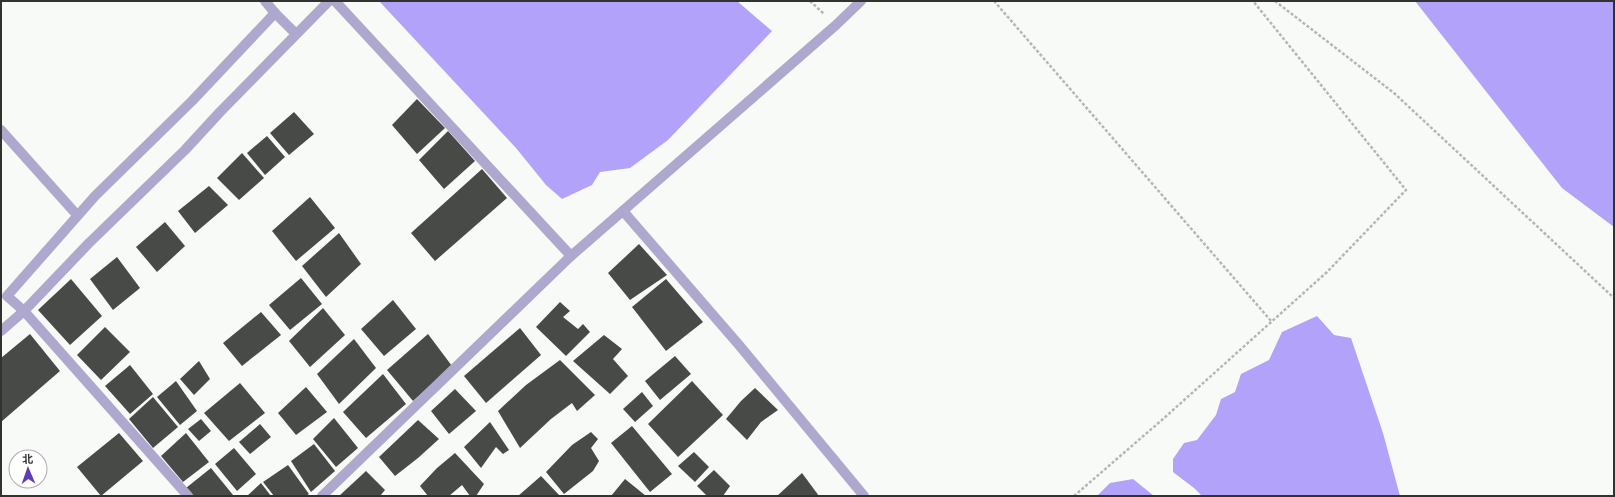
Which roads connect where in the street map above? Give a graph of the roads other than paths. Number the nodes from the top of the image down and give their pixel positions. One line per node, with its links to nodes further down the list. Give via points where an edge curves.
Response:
1 (265, 1): 5 (street)
2 (329, 1): 6 (street)
3 (335, 1): 10 (street)
4 (861, 1): 8 (street)
5 (275, 12): 6 (street); 9 (street, via 192,101)
6 (296, 34): 11 (street, via 185,150 89,243)
7 (1, 130): 9 (street)
8 (623, 211): 10 (street); 15 (street, via 739,345)
9 (77, 216): 11 (street, via 7,296)
10 (571, 256): 14 (street)
11 (24, 311): 12 (street); 13 (street)
12 (1, 331)
13 (188, 496)
14 (322, 496)
15 (864, 496)

